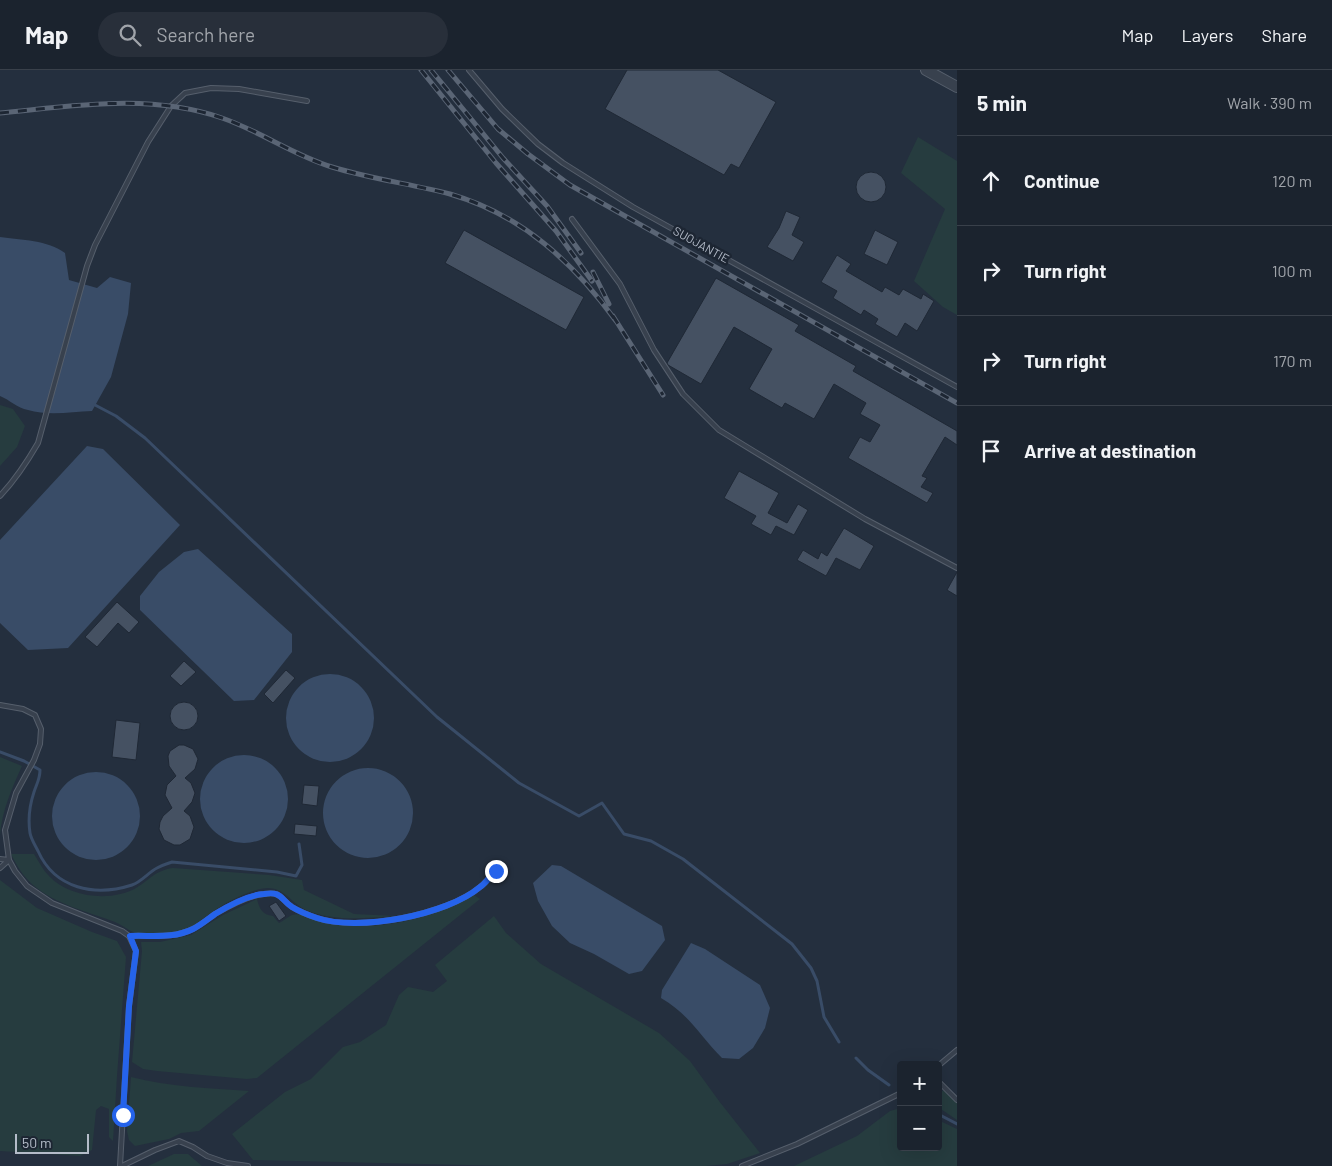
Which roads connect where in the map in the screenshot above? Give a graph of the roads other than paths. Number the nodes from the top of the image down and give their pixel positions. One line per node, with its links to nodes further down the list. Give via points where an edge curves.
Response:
1 (469, 70): 6 (lane, SUOJANTIE, via 502,109 538,144 563,162 633,206)
2 (926, 70): 3 (street)
3 (957, 87)
4 (307, 102): 7 (lane, via 239,89 212,88 185,93 171,106 148,142 95,245 38,443 27,463)
5 (572, 219): 8 (lane, via 620,284 654,350 683,394 719,430 865,519)
6 (957, 387)
7 (0, 496)
8 (957, 568)
9 (0, 705): 11 (lane, via 35,715 41,729 40,744 16,792 5,830)
10 (0, 858): 11 (lane)
11 (9, 860): 12 (lane); 14 (lane, via 27,886 52,903)
12 (0, 868)
13 (496, 871): 14 (lane, via 480,888 461,899 408,918 352,923 320,919 290,906 276,893 262,894 217,913 182,933)
14 (130, 936): 20 (lane, via 136,951 129,1006)
15 (957, 1050): 16 (lane)
16 (942, 1063)
17 (942, 1085): 19 (lane)
18 (897, 1095): 22 (lane, via 797,1144)
19 (957, 1100)
20 (121, 1166): 21 (lane, via 179,1141 207,1156)
21 (248, 1166)
22 (742, 1166)

